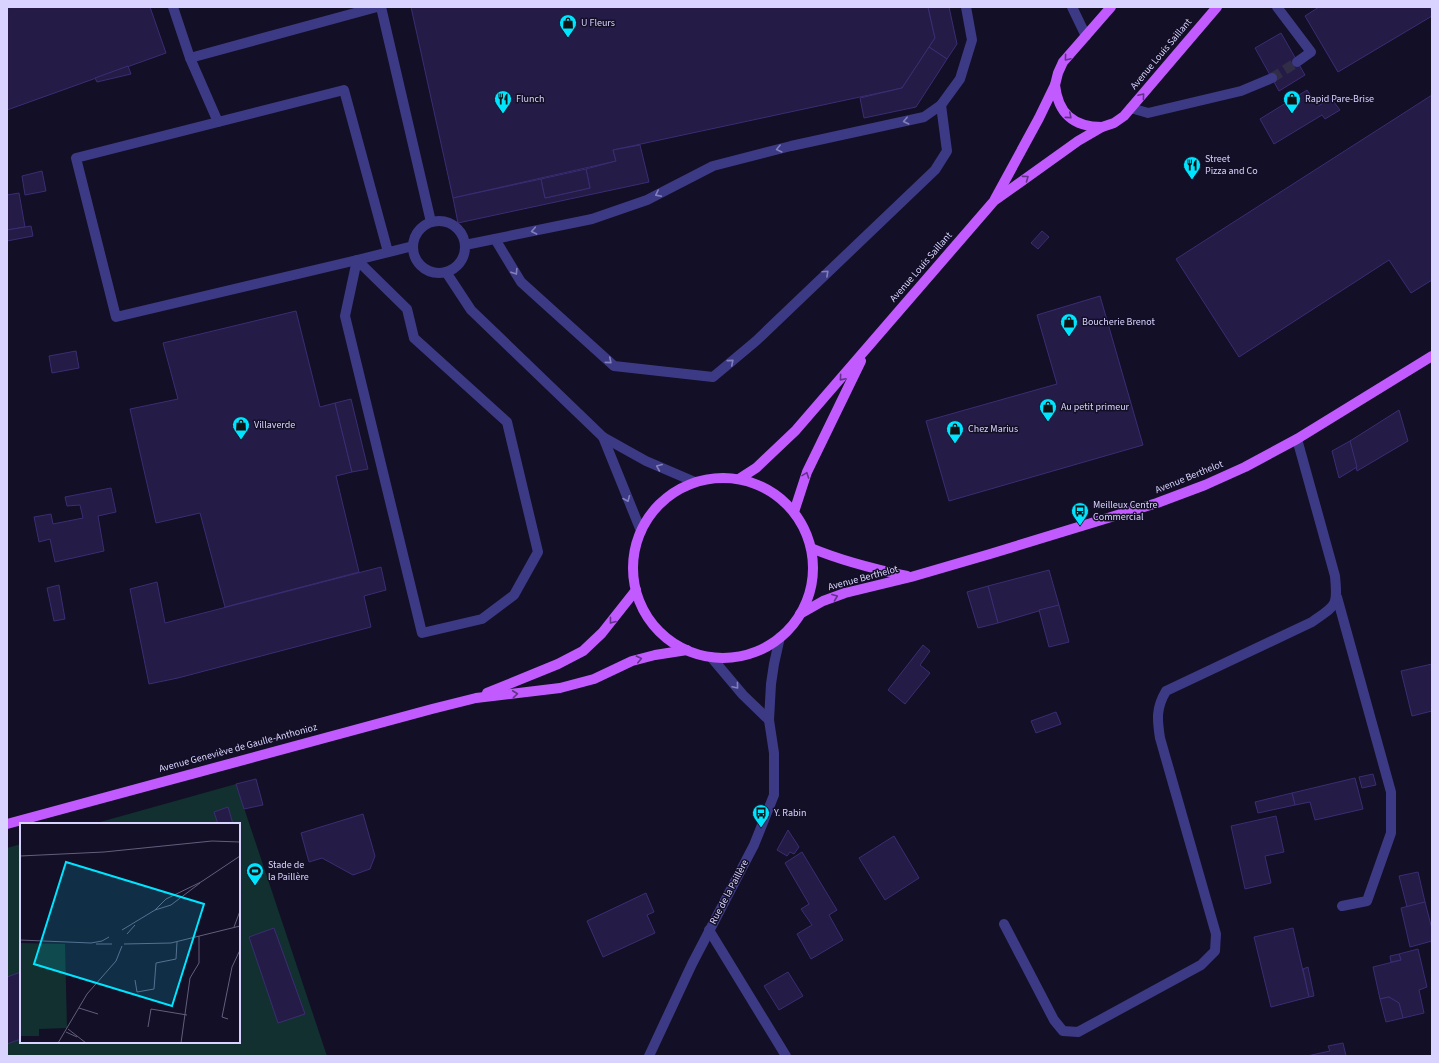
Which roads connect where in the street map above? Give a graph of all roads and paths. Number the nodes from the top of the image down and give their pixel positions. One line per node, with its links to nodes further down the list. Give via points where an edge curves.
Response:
1 (173, 7): 10 (street)
2 (377, 7): 10 (street)
3 (381, 7): 19 (street)
4 (966, 7): 14 (street, via 972,40 960,78)
5 (1072, 7): 9 (street)
6 (1111, 7): 9 (main road, Avenue Louis Saillant)
7 (1217, 7): 15 (main road, Avenue Louis Saillant, one-way to 7)
8 (1277, 7): 11 (street, via 1311,52)
9 (1086, 36): 13 (main road, Avenue Louis Saillant, one-way to 13, via 1063,62)
10 (190, 58): 16 (street)
11 (1298, 62)
12 (1272, 78): 15 (street, via 1241,91 1148,113)
13 (1055, 84): 17 (main road, one-way to 17, via 1056,96 1068,117 1090,127); 18 (main road, Avenue Louis Saillant)
14 (941, 105): 20 (street, one-way to 20, via 924,116 713,166 647,200 592,219); 20 (street, one-way to 14, via 522,282 614,366 713,377 756,341 935,170 947,151)
15 (1131, 108): 17 (main road, Avenue Louis Saillant, via 1114,123)
16 (218, 122): 23 (street, via 344,90); 24 (street, via 76,158 116,317)
17 (1102, 127): 18 (main road, Avenue Louis Saillant, one-way to 17, via 1056,156)
18 (994, 201): 26 (main road, Avenue Louis Saillant)
19 (431, 222): 21 (street, via 439,220 454,225 460,230); 22 (street, via 418,231)
20 (495, 239): 21 (street)
21 (465, 245): 25 (street, via 460,262)
22 (413, 246): 23 (street); 25 (street, via 417,262 423,267 438,273)
23 (388, 252): 24 (street)
24 (357, 260): 24 (street, via 345,316 422,633 482,619 514,595 538,552 507,422 414,338 407,309)
25 (446, 272): 28 (street, via 471,310)
26 (867, 348): 30 (main road, Avenue Louis Saillant, one-way to 30, via 796,430 756,468); 32 (main road, Avenue Louis Saillant, one-way to 26, via 807,472)
27 (1432, 356): 29 (main road, Avenue Berthelot)
28 (603, 437): 31 (street, one-way to 28, via 646,461); 33 (street, one-way to 33)
29 (1297, 439): 35 (main road, Avenue Berthelot, via 1245,467 1157,503); 37 (street, via 1335,576)
30 (739, 479): 31 (main road, via 717,478); 32 (main road, via 760,485 779,497)
31 (695, 482): 33 (main road, via 673,493 654,510)
32 (794, 512): 34 (main road, via 805,529)
33 (641, 531): 36 (main road, via 634,557)
34 (812, 548): 35 (main road, Avenue Berthelot, via 875,570); 38 (main road, via 813,571 810,593)
35 (911, 577): 38 (main road, Avenue Berthelot, one-way to 35, via 845,593)
36 (636, 590): 40 (main road, via 643,609 654,626); 42 (main road, Avenue Geneviève de Gaulle-Anthonioz, one-way to 42, via 602,633 583,651)
37 (1337, 597): 45 (street, via 1391,792 1391,833 1368,901); 46 (street, via 1333,607 1312,622 1166,691 1159,703 1157,721 1160,738 1216,934 1215,951 1201,965 1078,1032 1063,1031 1054,1020)
38 (800, 614): 39 (main road)
39 (780, 637): 41 (main road, via 760,650 736,657); 43 (street, Rue de la Paillère, via 771,684)
40 (687, 650): 41 (main road); 42 (main road, Avenue Geneviève de Gaulle-Anthonioz, one-way to 40, via 560,688 594,679 632,661)
41 (711, 656): 43 (street, one-way to 43, via 743,695)
42 (476, 698): 44 (main road, Avenue Geneviève de Gaulle-Anthonioz)
43 (769, 720): 47 (street, Rue de la Paillère, via 774,753 774,796 754,845)
44 (7, 824)
45 (1342, 906)
46 (1004, 924)
47 (709, 930): 48 (street, Rue de la Paillère); 49 (street)
48 (649, 1056)
49 (786, 1056)

